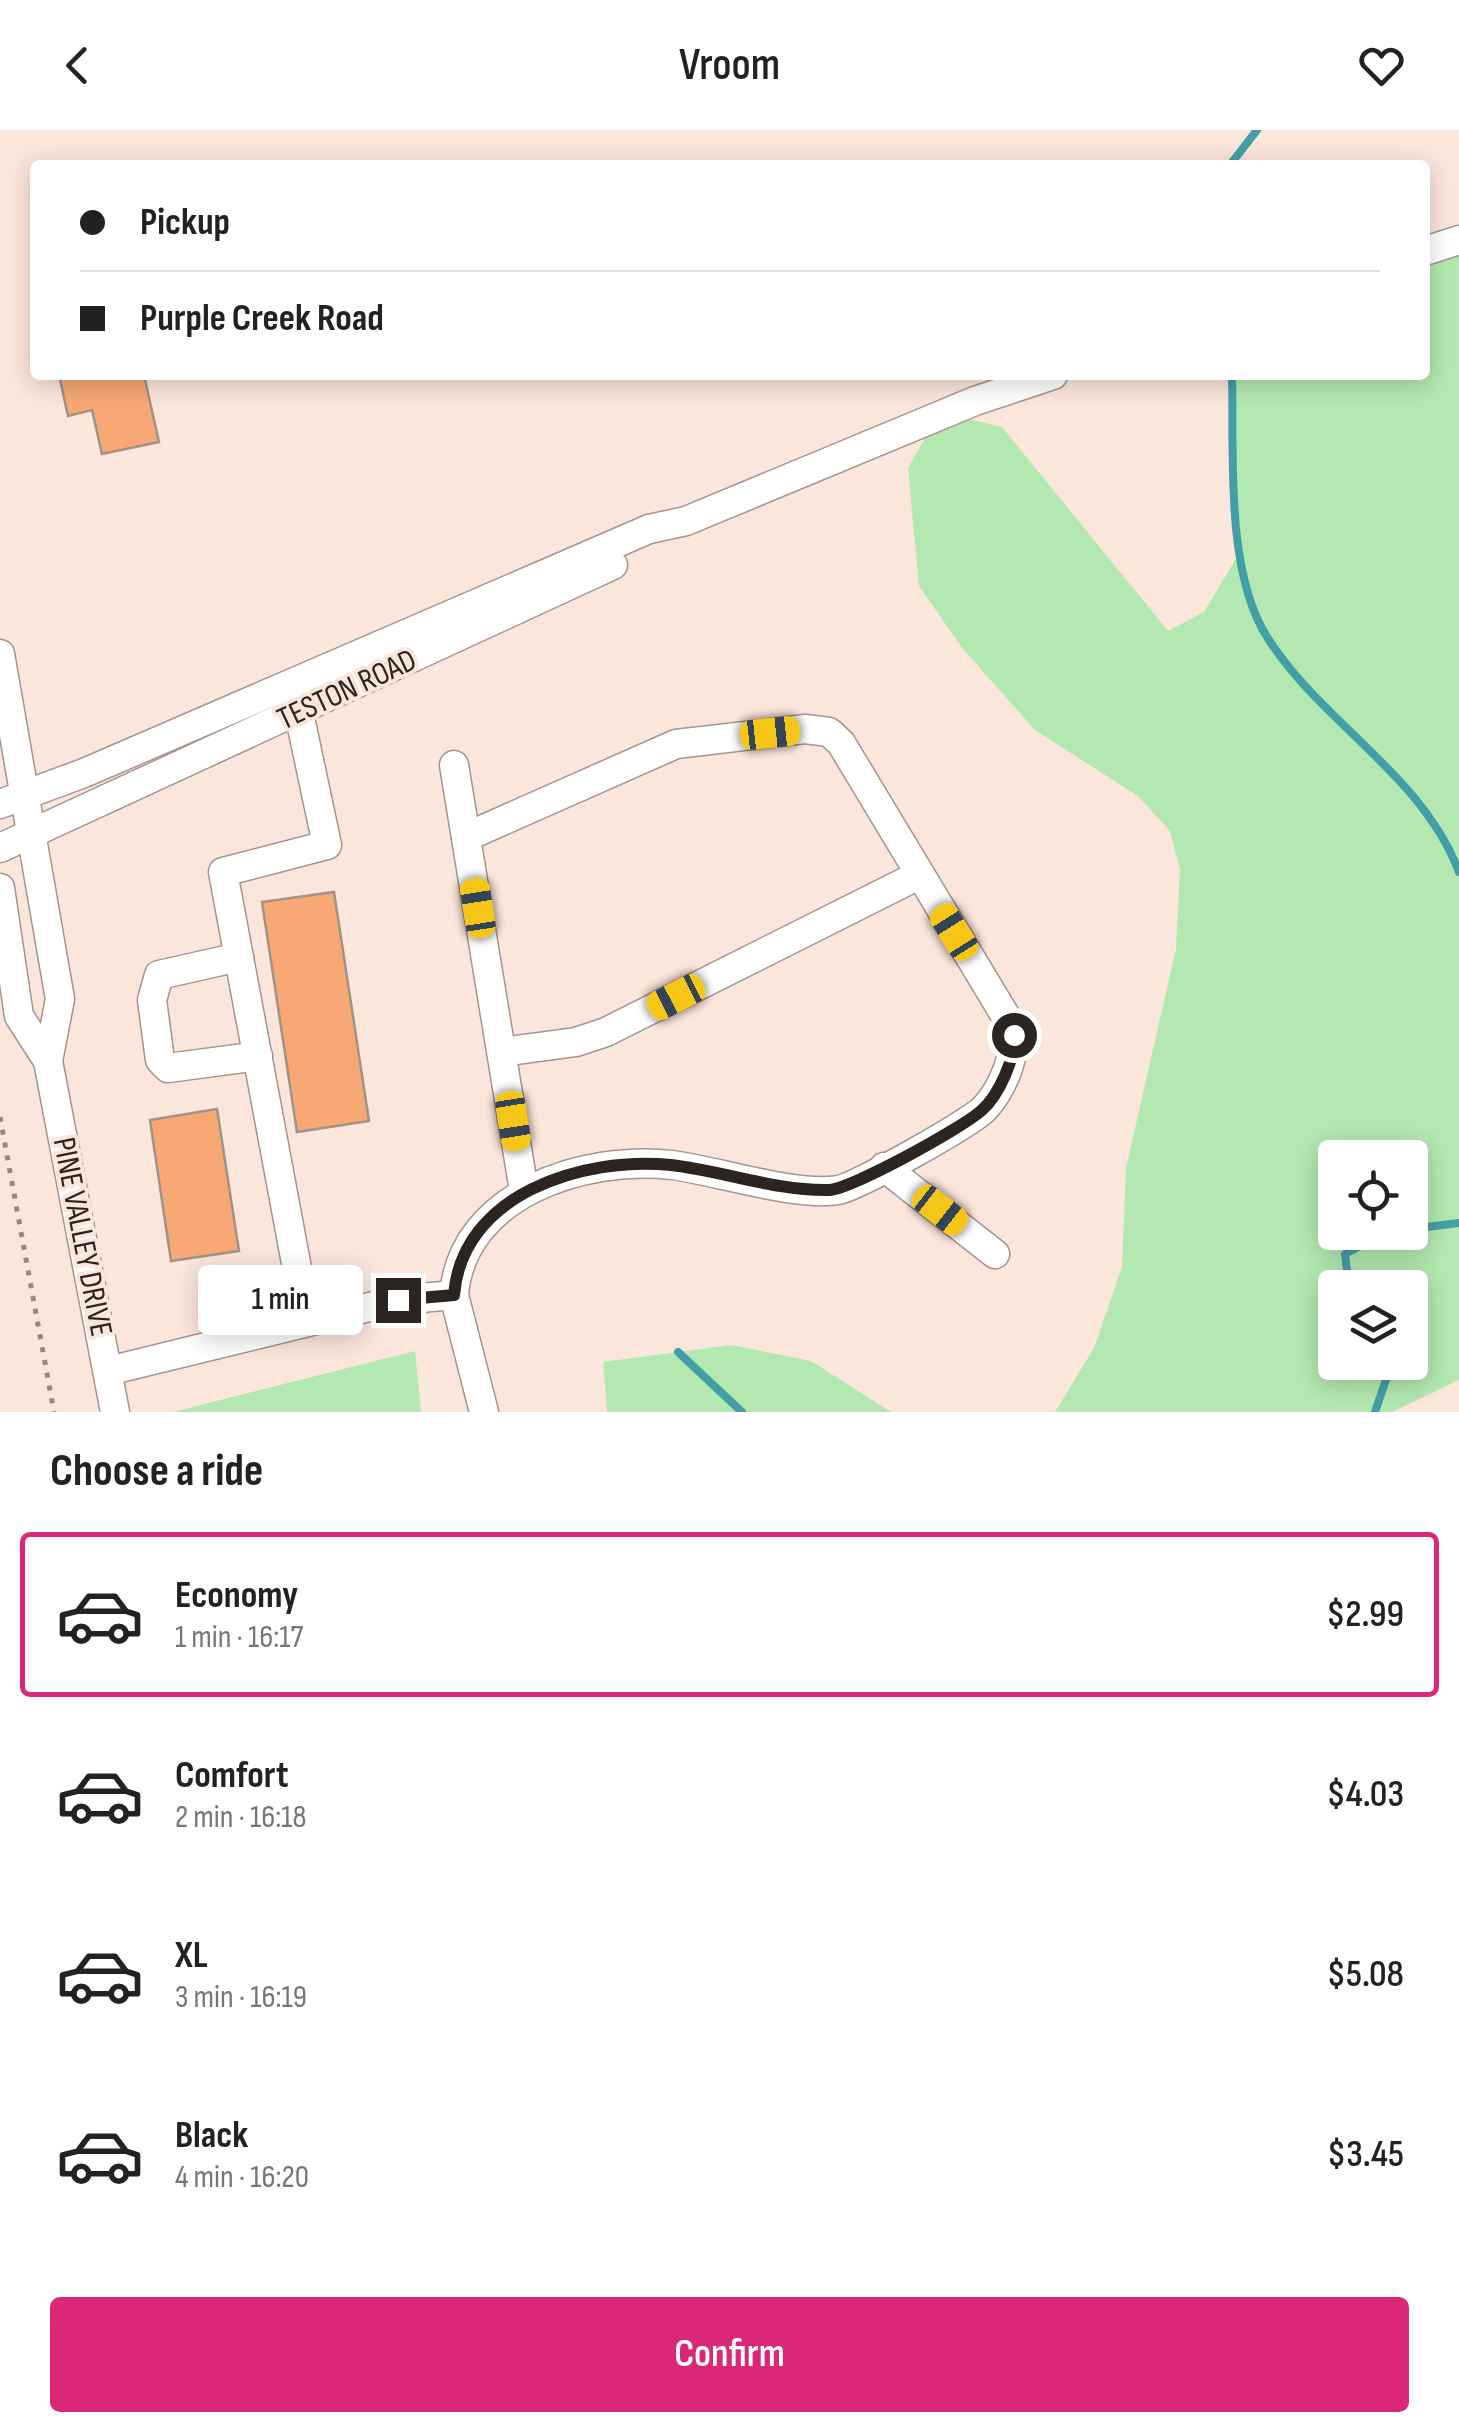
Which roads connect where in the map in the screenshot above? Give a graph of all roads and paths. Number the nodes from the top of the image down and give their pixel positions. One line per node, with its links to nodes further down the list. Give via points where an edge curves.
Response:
1 (1459, 240): 2 (street)
2 (1430, 249)
3 (1038, 380): 4 (street, TESTON ROAD)
4 (686, 520): 6 (street, TESTON ROAD, via 656,544); 8 (street, TESTON ROAD, via 649,529)
5 (0, 654): 8 (street, PINE VALLEY DRIVE)
6 (299, 713): 9 (street, TESTON ROAD); 14 (street, via 327,845 223,872)
7 (454, 765): 10 (street)
8 (13, 799): 9 (street, PINE VALLEY DRIVE)
9 (30, 836): 11 (street, TESTON ROAD); 17 (street, PINE VALLEY DRIVE, via 60,999)
10 (466, 837): 12 (street, via 676,744 818,729 841,743); 15 (street)
11 (0, 848)
12 (918, 875): 15 (street, via 606,1032); 19 (street, via 1011,1025 1015,1045 983,1110)
13 (0, 888): 17 (street, PINE VALLEY DRIVE, via 18,1016)
14 (239, 958): 16 (street); 16 (street, via 159,974 152,1000 160,1060 168,1068)
15 (502, 1052): 20 (street)
16 (258, 1056): 23 (street)
17 (48, 1062): 24 (street, PINE VALLEY DRIVE)
18 (0, 1117): 25 (path)
19 (884, 1167): 20 (street, via 837,1190 669,1165 605,1169); 21 (street)
20 (524, 1191): 22 (street, via 494,1213 467,1248)
21 (995, 1254)
22 (454, 1295): 23 (street, via 398,1300); 27 (street)
23 (307, 1322): 24 (street)
24 (108, 1370): 26 (street, PINE VALLEY DRIVE)
25 (54, 1412)
26 (115, 1412)
27 (484, 1412)

